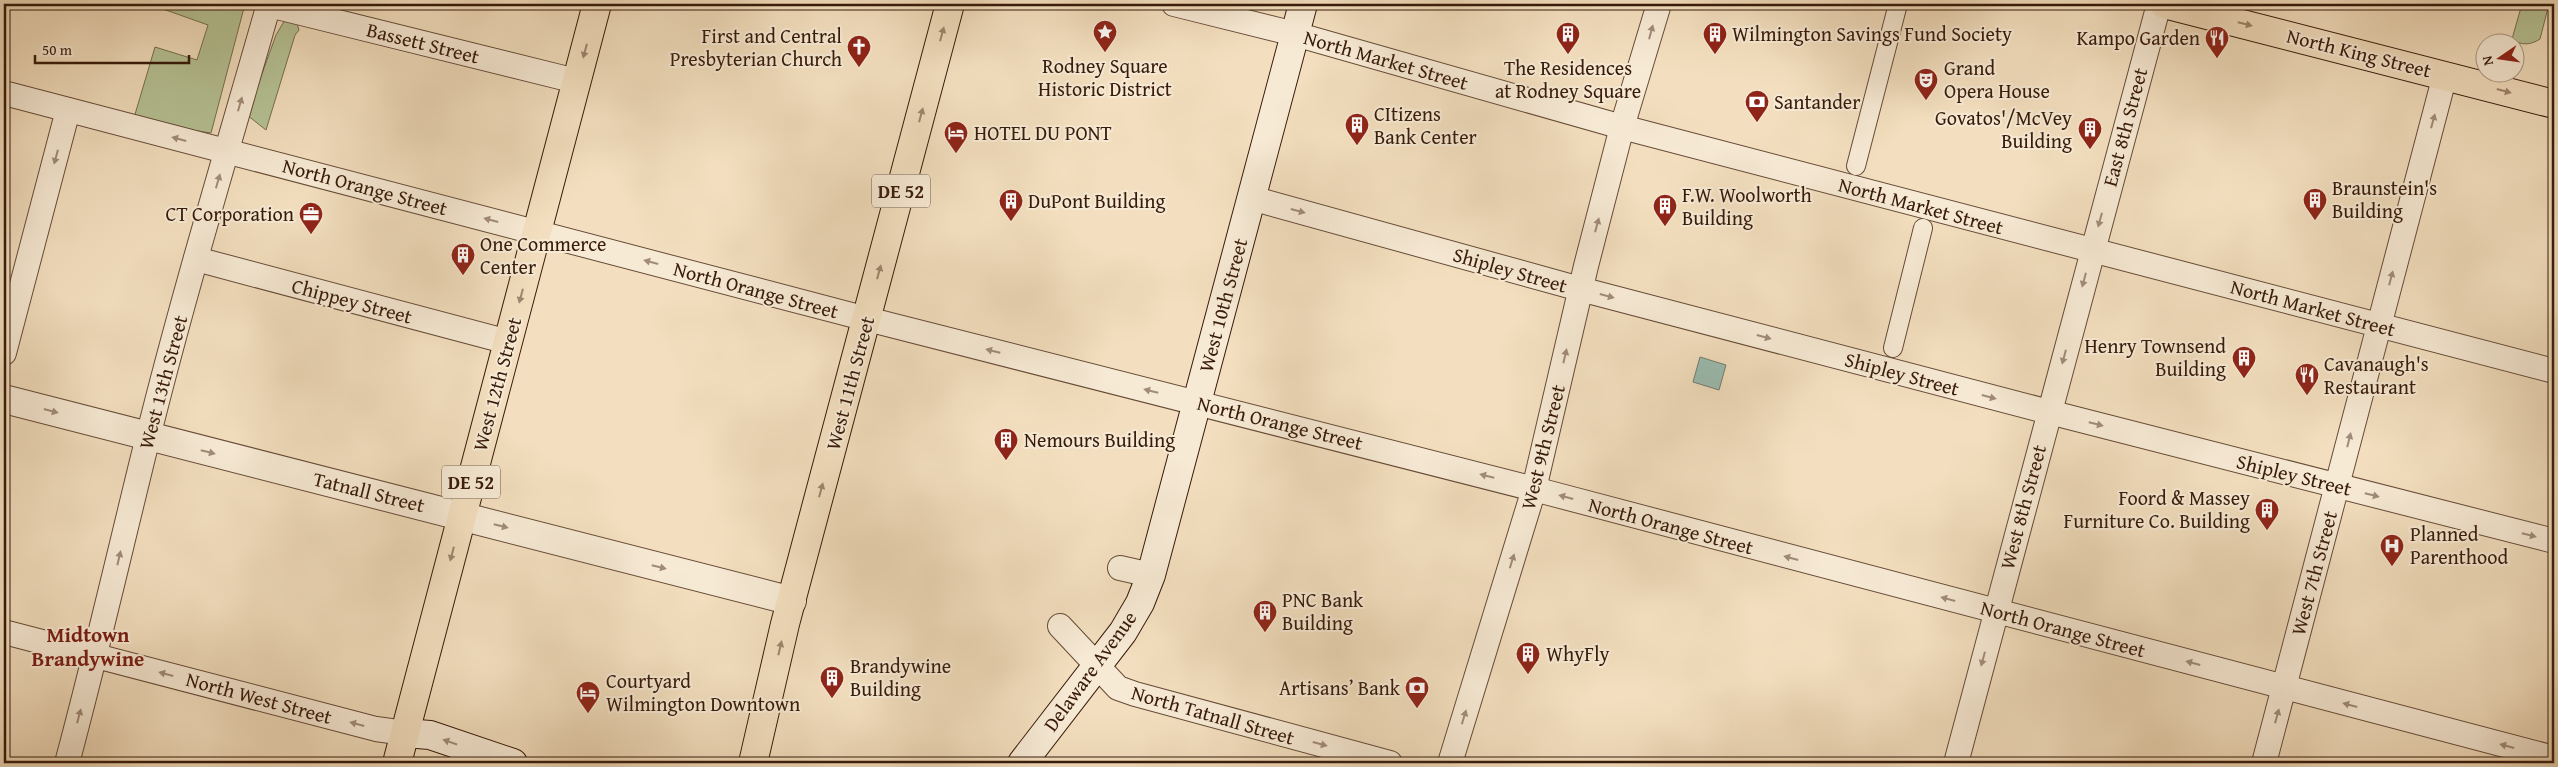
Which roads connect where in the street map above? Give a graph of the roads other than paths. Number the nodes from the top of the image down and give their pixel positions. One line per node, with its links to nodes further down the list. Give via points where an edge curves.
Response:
1 (269, 4): 12 (street, Bassett Street); 17 (street, West 13th Street, one-way to 1)
2 (597, 4): 12 (main road, West 12th Street / DE 52, one-way to 12)
3 (950, 4): 25 (main road, West 11th Street / DE 52, one-way to 3)
4 (1174, 4): 10 (street, North Market Street)
5 (1303, 4): 10 (main road, West 10th Street)
6 (1659, 4): 16 (street, West 9th Street, one-way to 6)
7 (1898, 4): 18 (street)
8 (2159, 4): 22 (street, East 8th Street, one-way to 22)
9 (2164, 4): 11 (main road, North King Street, one-way to 11)
10 (1295, 34): 16 (street, North Market Street); 19 (main road, West 10th Street)
11 (2445, 75): 14 (main road, North King Street, one-way to 14); 26 (street, West 7th Street, one-way to 11)
12 (576, 81): 21 (main road, West 12th Street / DE 52)
13 (4, 93): 15 (street, North Orange Street)
14 (2554, 104)
15 (68, 110): 17 (street, North Orange Street, one-way to 15); 29 (street, one-way to 29)
16 (1622, 127): 22 (street, North Market Street); 24 (street, West 9th Street, one-way to 16)
17 (226, 151): 21 (street, North Orange Street, one-way to 17); 23 (street, West 13th Street, one-way to 17)
18 (1856, 166)
19 (1252, 198): 24 (street, Shipley Street, one-way to 24); 32 (main road, West 10th Street)
20 (1923, 228): 28 (street)
21 (538, 232): 25 (street, North Orange Street, one-way to 21); 27 (main road, West 12th Street / DE 52, one-way to 27)
22 (2092, 250): 26 (street, North Market Street); 33 (street, West 8th Street, one-way to 33)
23 (196, 259): 27 (street, Chippey Street); 34 (street, West 13th Street)
24 (1580, 289): 33 (street, Shipley Street, one-way to 33); 36 (street, West 9th Street, one-way to 24)
25 (867, 319): 32 (street, North Orange Street, one-way to 25); 41 (main road, West 11th Street / DE 52, one-way to 25)
26 (2378, 325): 30 (street, North Market Street); 35 (street, West 7th Street, one-way to 26)
27 (508, 342): 37 (main road, West 12th Street / DE 52)
28 (1893, 348)
29 (4, 353)
30 (2554, 371)
31 (4, 399): 34 (main road, Tatnall Street, one-way to 34)
32 (1198, 402): 36 (street, North Orange Street, one-way to 32); 40 (main road, West 10th Street)
33 (2048, 412): 35 (street, Shipley Street, one-way to 35); 42 (street, West 8th Street)
34 (148, 436): 37 (main road, Tatnall Street, one-way to 37); 45 (street, West 13th Street, one-way to 34)
35 (2337, 486): 38 (street, Shipley Street, one-way to 38); 47 (street, West 7th Street)
36 (1534, 489): 42 (street, North Orange Street, one-way to 36); 56 (street, West 9th Street, one-way to 36)
37 (462, 516): 41 (main road, Tatnall Street, one-way to 41); 48 (main road, West 12th Street / DE 52, one-way to 48)
38 (2554, 541)
39 (1120, 568): 40 (street)
40 (1152, 576): 46 (main road, Delaware Avenue, via 1123,632)
41 (792, 601): 53 (main road, West 11th Street / DE 52, one-way to 41)
42 (1995, 612): 47 (street, North Orange Street, one-way to 42); 57 (street, West 8th Street, one-way to 57)
43 (1060, 626): 46 (street, North Tatnall Street)
44 (4, 632): 45 (street, North West Street)
45 (96, 656): 48 (street, North West Street, one-way to 45, via 376,729); 50 (street, West 13th Street, one-way to 45)
46 (1096, 665): 54 (main road, Delaware Avenue); 55 (street, North Tatnall Street, one-way to 55, via 1118,688 1134,694)
47 (2284, 687): 49 (street, North Orange Street, one-way to 47); 58 (street, West 7th Street, one-way to 47)
48 (405, 733): 51 (main road, West 12th Street / DE 52); 52 (main road, North West Street, one-way to 48, via 430,735)
49 (2554, 758)
50 (67, 763)
51 (397, 763)
52 (513, 763)
53 (753, 763)
54 (1022, 763)
55 (1390, 763)
56 (1450, 763)
57 (1956, 763)
58 (2264, 763)

